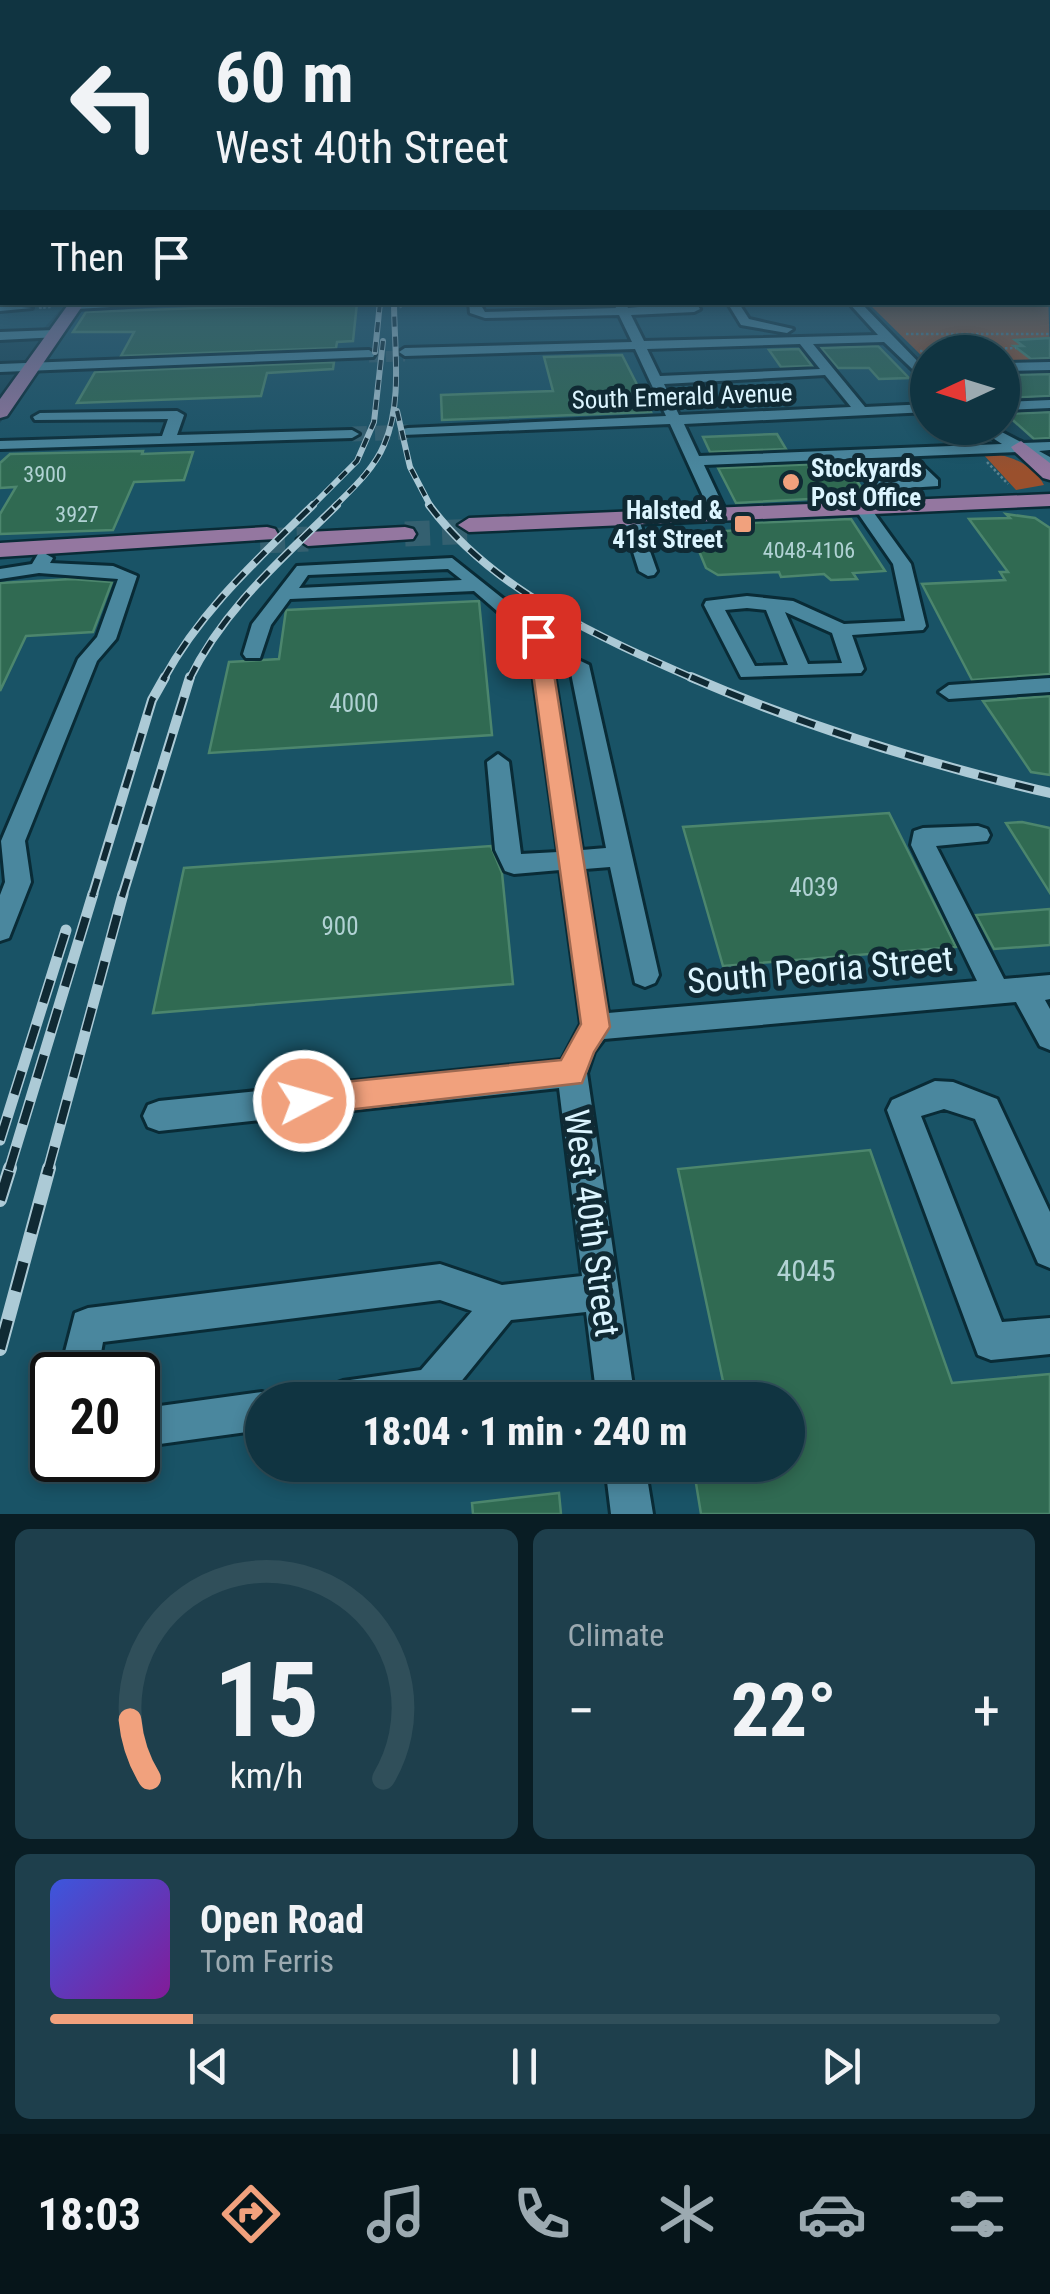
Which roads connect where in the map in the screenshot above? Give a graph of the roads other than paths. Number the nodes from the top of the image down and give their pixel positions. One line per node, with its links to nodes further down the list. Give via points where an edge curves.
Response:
1 (57, 331): 4 (main road)
2 (633, 331): 8 (street)
3 (884, 331): 6 (street)
4 (55, 334): 5 (street); 13 (main road)
5 (0, 336)
6 (894, 336): 7 (street); 11 (street)
7 (803, 340): 8 (street); 22 (street)
8 (640, 346): 9 (street); 17 (street)
9 (405, 354)
10 (369, 356): 13 (street)
11 (910, 357)
12 (1050, 366): 14 (street)
13 (32, 367): 15 (street); 20 (main road)
14 (1020, 367)
15 (0, 368)
16 (820, 374): 17 (street)
17 (656, 380): 24 (street)
18 (1050, 404): 19 (street)
19 (1020, 405)
20 (2, 406)
21 (910, 409): 22 (street, South Emerald Avenue)
22 (861, 411): 24 (street, South Emerald Avenue)
23 (40, 417): 27 (street, via 177,415)
24 (674, 418): 25 (street, South Emerald Avenue); 32 (street)
25 (408, 429)
26 (353, 431): 27 (street)
27 (168, 439): 28 (street)
28 (0, 445)
29 (1016, 445): 31 (street)
30 (1050, 446): 31 (street)
31 (1020, 447): 32 (street); 33 (street); 34 (main road)
32 (694, 461): 39 (street)
33 (1050, 463)
34 (1050, 474)
35 (907, 484): 37 (street)
36 (1046, 505): 37 (main road)
37 (924, 506): 38 (main road)
38 (863, 509): 39 (main road); 50 (street, via 902,564 916,626)
39 (720, 516): 40 (main road)
40 (625, 520): 41 (main road); 47 (street)
41 (473, 528)
42 (402, 531): 43 (main road)
43 (312, 535)
44 (263, 537): 46 (main road, via 130,543)
45 (0, 550): 46 (main road)
46 (44, 558): 48 (street); 60 (street, via 128,576 13,841 18,882)
47 (648, 571)
48 (0, 574)
49 (773, 605): 50 (street); 53 (street); 53 (street, via 713,606 748,674)
50 (840, 630): 53 (street, via 854,669)
51 (538, 643): 52 (street, via 478,586 285,594 262,624); 58 (street, via 579,665); 59 (street)
52 (254, 654)
53 (800, 671)
54 (1050, 684): 55 (street)
55 (949, 692)
56 (498, 762): 59 (street, via 514,864)
57 (978, 835): 62 (street, via 923,838 922,845)
58 (620, 858): 59 (street); 61 (street)
59 (571, 861): 63 (street)
60 (0, 930)
61 (644, 975)
62 (1024, 989): 63 (street, South Peoria Street); 64 (street)
63 (596, 1027): 65 (street, West 40th Street)
64 (1050, 1037)
65 (572, 1073): 66 (street); 68 (street, West 40th Street)
66 (159, 1116)
67 (1050, 1252): 70 (street, via 986,1109 951,1094 925,1095 903,1110 991,1342)
68 (601, 1292): 69 (street); 73 (street, West 40th Street)
69 (502, 1303): 71 (street, via 440,1282 88,1326); 72 (street)
70 (1050, 1336)
71 (83, 1352)
72 (436, 1382)
73 (614, 1382)
74 (245, 1413): 75 (street)
75 (160, 1425)
76 (627, 1482): 77 (street)
77 (632, 1514)

